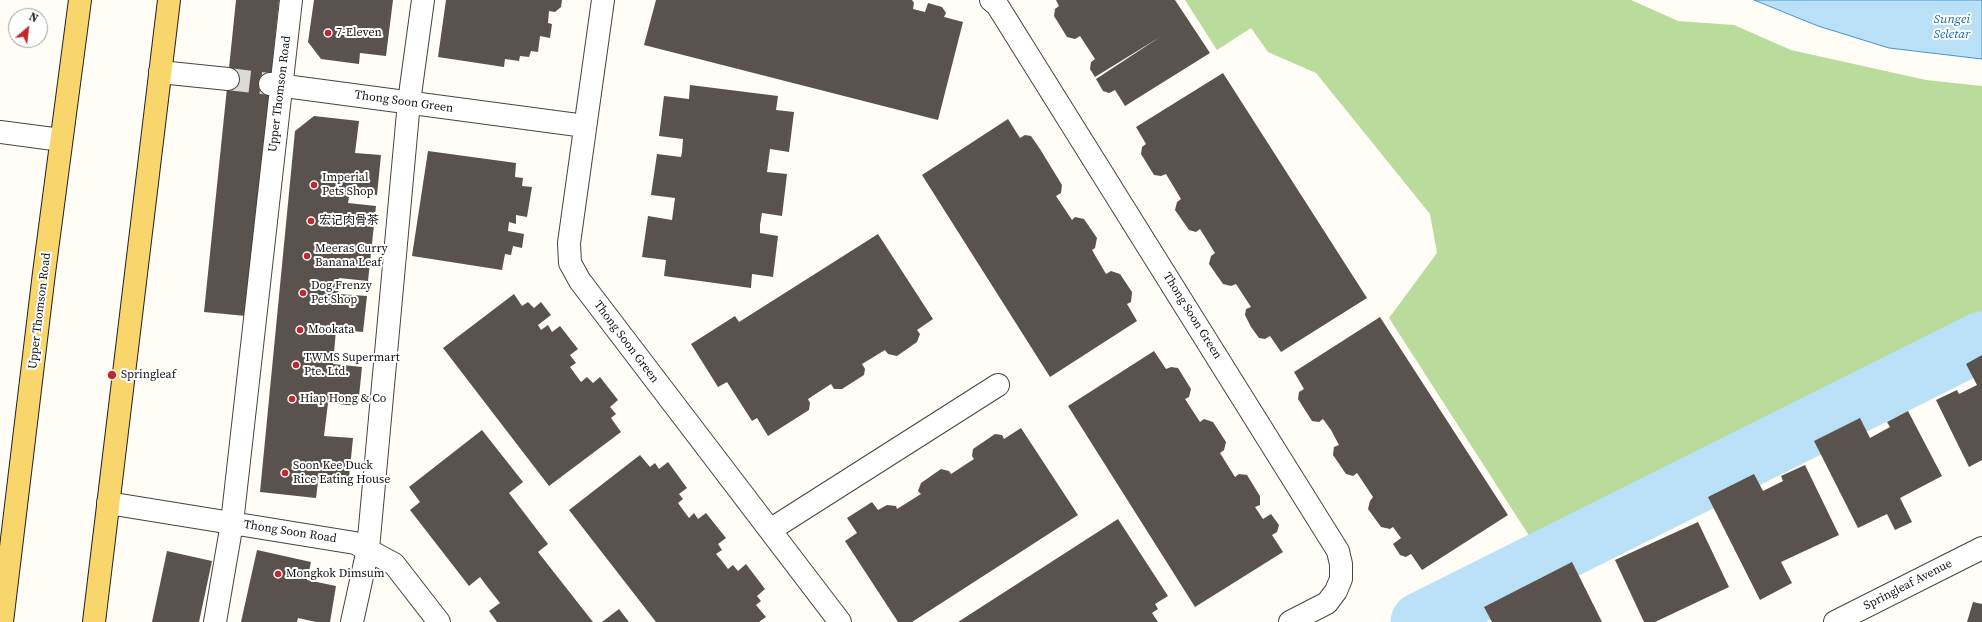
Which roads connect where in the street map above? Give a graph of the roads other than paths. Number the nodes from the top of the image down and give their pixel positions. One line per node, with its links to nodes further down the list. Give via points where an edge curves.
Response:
1 (80, 0): 13 (main road, Upper Thomson Road)
2 (169, 0): 7 (main road)
3 (291, 0): 9 (street, Upper Thomson Road)
4 (423, 0): 10 (street)
5 (603, 0): 11 (street, Thong Soon Green)
6 (991, 0): 26 (street, Thong Soon Green, via 997,5 1338,551 1341,564 1336,591 1327,603)
7 (160, 72): 8 (street); 15 (main road)
8 (228, 80)
9 (276, 85): 10 (street, Thong Soon Green); 16 (street, Upper Thomson Road)
10 (409, 102): 11 (street, Thong Soon Green); 19 (street)
11 (585, 126): 17 (street, Thong Soon Green, via 569,243 570,264 580,281)
12 (0, 132): 13 (street)
13 (61, 140): 20 (main road, Upper Thomson Road)
14 (998, 385): 17 (street)
15 (108, 503): 16 (street, Thong Soon Road); 21 (main road)
16 (232, 523): 19 (street, Thong Soon Road, via 355,543); 22 (street, Upper Thomson Road)
17 (770, 530): 25 (street, Thong Soon Green)
18 (1982, 548): 27 (street, Springleaf Avenue)
19 (368, 549): 23 (street); 24 (street, Thong Soon Road, via 394,564)
20 (2, 622)
21 (94, 622)
22 (215, 622)
23 (352, 622)
24 (440, 622)
25 (840, 622)
26 (1290, 622)
27 (1835, 622)

